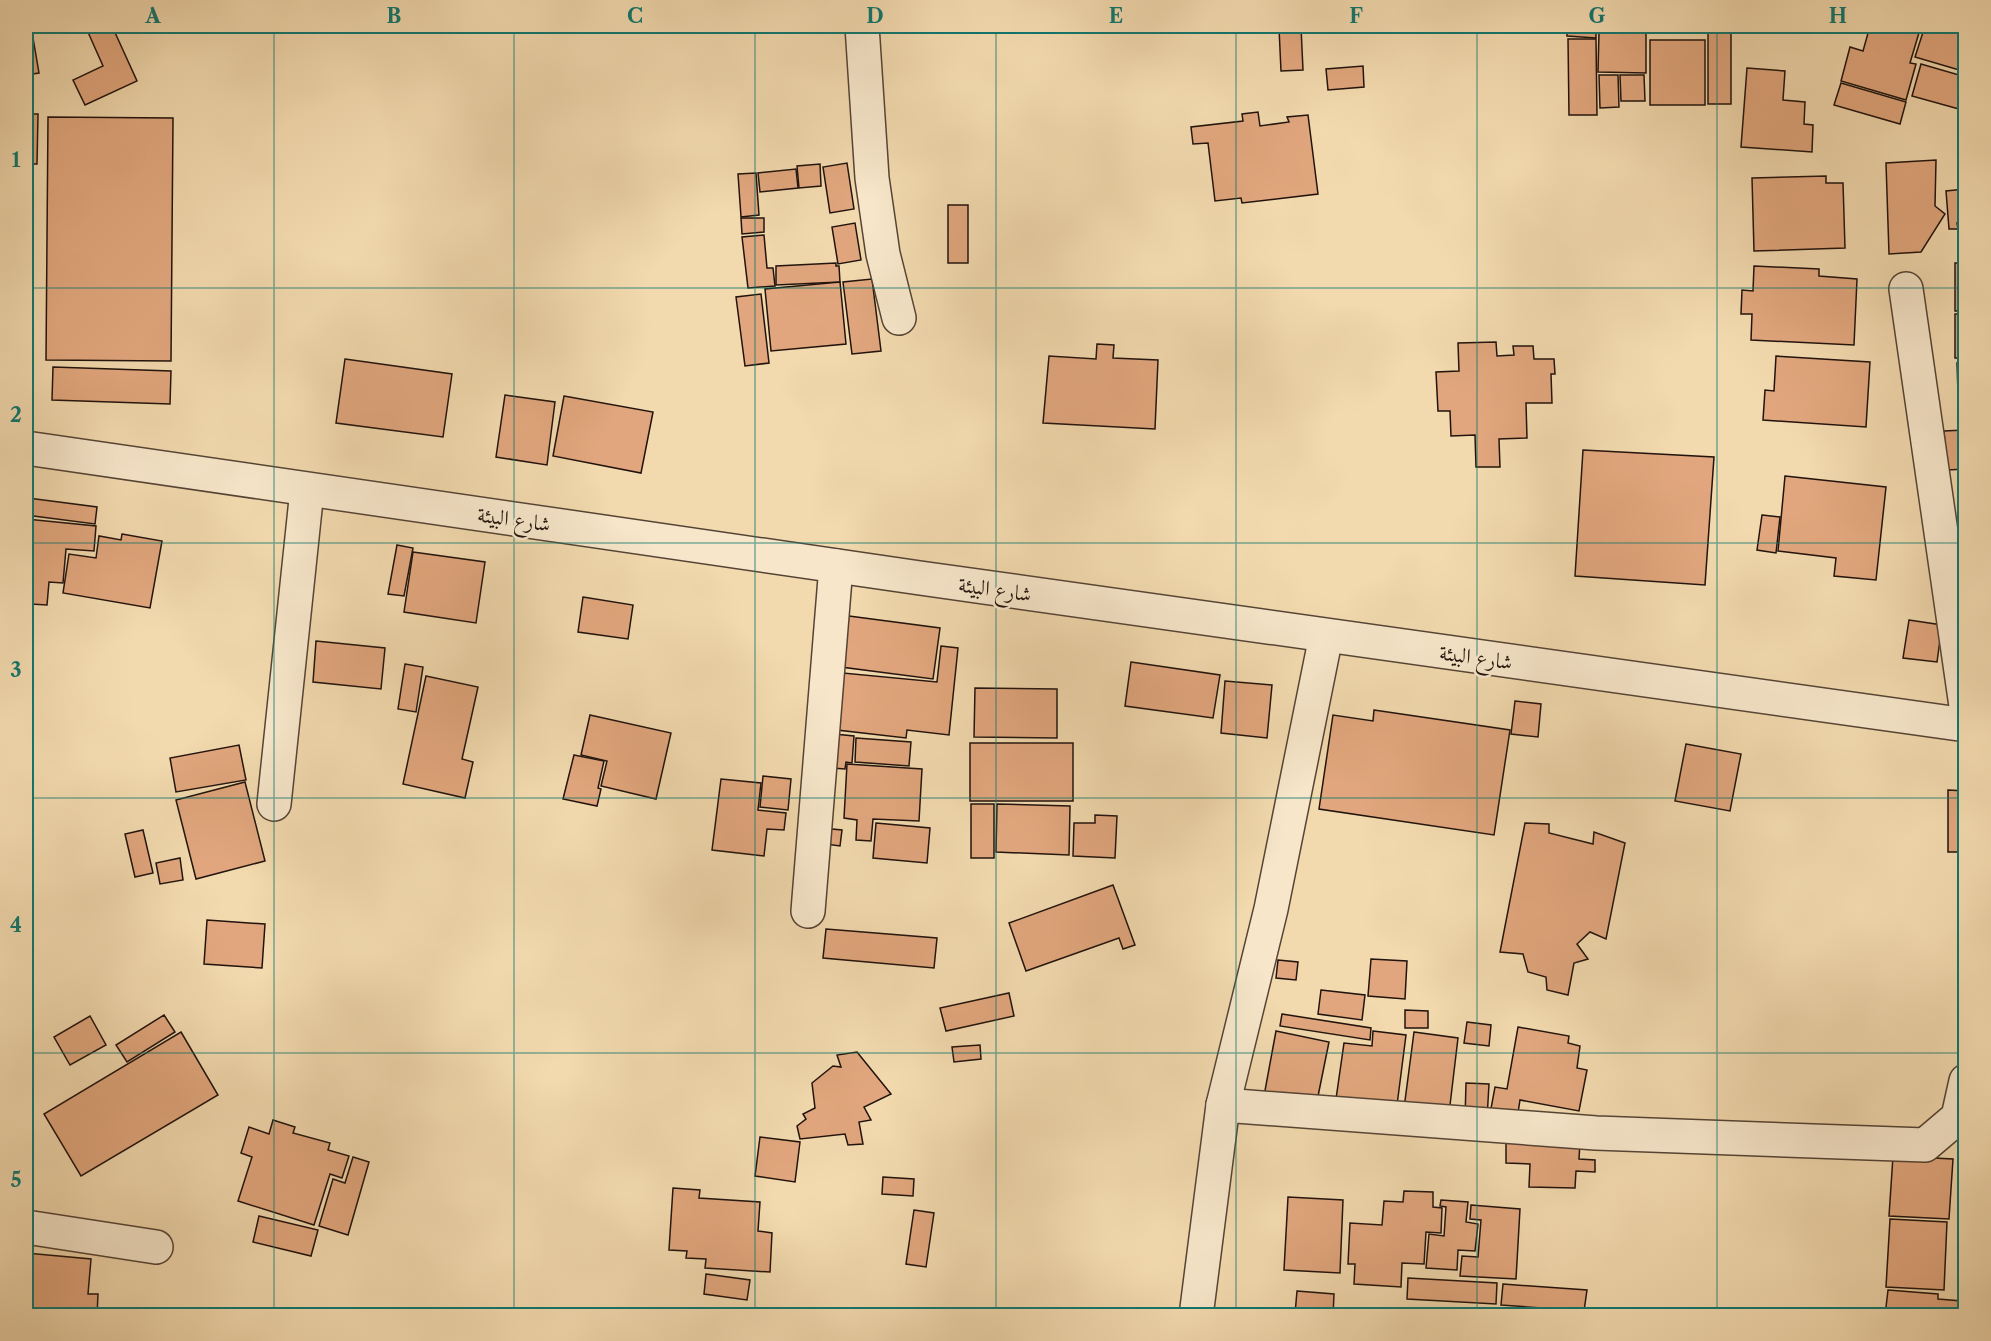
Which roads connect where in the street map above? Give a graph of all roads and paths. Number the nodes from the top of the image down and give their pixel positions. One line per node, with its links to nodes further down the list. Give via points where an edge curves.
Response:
1 (862, 26): 3 (street, via 872,178 883,254)
2 (1906, 289): 8 (street)
3 (899, 318)
4 (26, 448): 5 (street, شارع البيئة)
5 (307, 490): 6 (street, شارع البيئة); 10 (street)
6 (836, 566): 7 (street, شارع البيئة); 11 (street)
7 (1326, 636): 9 (street, شارع البيئة); 13 (street, via 1271,909)
8 (1965, 706)
9 (1965, 725)
10 (273, 804)
11 (808, 910)
12 (1965, 1081): 13 (street, via 1958,1117 1925,1145 1596,1132)
13 (1223, 1105): 16 (street)
14 (26, 1227): 15 (street)
15 (156, 1246)
16 (1196, 1316)

